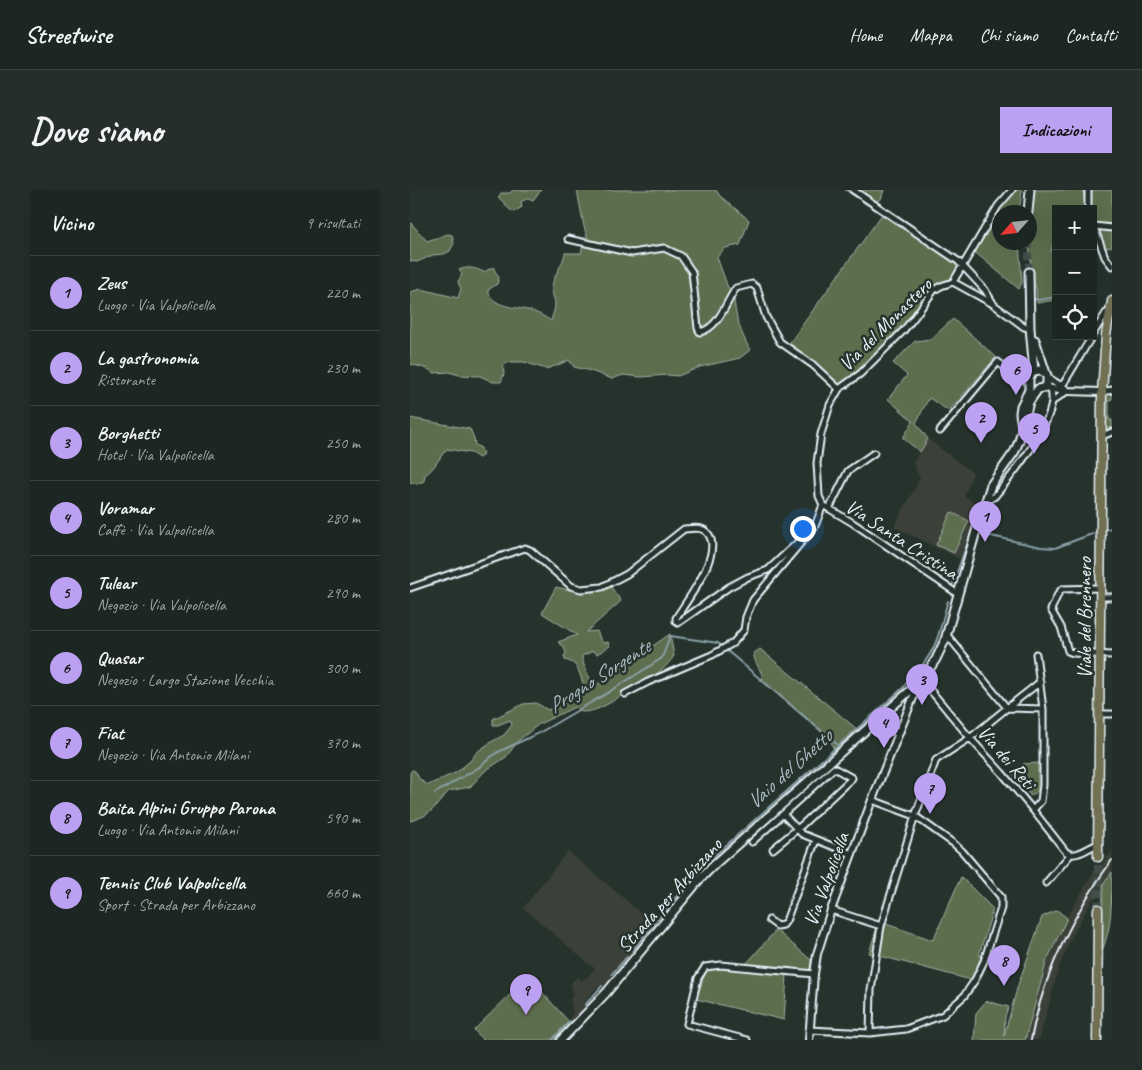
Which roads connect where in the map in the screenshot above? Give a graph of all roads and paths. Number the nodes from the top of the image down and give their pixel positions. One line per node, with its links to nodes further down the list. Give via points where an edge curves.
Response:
1 (853, 190): 11 (street)
2 (1012, 190): 11 (street, via 998,206)
3 (1030, 190): 5 (main road)
4 (1088, 190): 6 (street)
5 (1029, 205)
6 (1088, 205)
7 (1097, 226): 8 (street)
8 (1112, 228)
9 (1097, 234): 12 (street, via 1105,257)
10 (568, 238): 26 (street, Via del Monastero, via 632,253 664,248 681,256 692,272 700,332 713,325 736,288 752,284 757,288 766,316 780,342)
11 (964, 266): 14 (street); 16 (street)
12 (1112, 266)
13 (1029, 272): 19 (main road)
14 (953, 282): 16 (street, Via del Monastero); 26 (street, Via del Monastero, via 934,290 903,331 860,374)
15 (1112, 301): 17 (main road, Viale del Brennero)
16 (993, 304): 19 (street, Via del Monastero)
17 (1111, 314): 18 (street, via 1106,313); 29 (main road, Viale del Brennero, via 1106,335)
18 (1097, 329)
19 (1031, 331): 21 (main road); 22 (main road)
20 (1090, 340): 24 (street)
21 (1034, 371): 22 (main road, via 1040,370); 23 (main road)
22 (1047, 376): 24 (street); 25 (main road, via 1048,384)
23 (1029, 380): 25 (main road, via 1032,387); 31 (main road, via 1021,406); 32 (street, via 1019,379 998,362)
24 (1061, 385): 28 (street)
25 (1044, 388): 28 (street); 30 (street, via 1053,394); 31 (main road, via 1028,402)
26 (839, 389): 37 (street, Via del Monastero, via 830,405 818,447)
27 (1112, 390): 29 (street)
28 (1068, 391): 29 (street); 30 (street)
29 (1102, 392): 34 (main road, Viale del Brennero)
30 (1053, 401): 36 (street, via 1046,424 1023,459 996,496)
31 (1022, 428): 36 (main road, via 1014,451 991,485)
32 (940, 431)
33 (1112, 432): 34 (street)
34 (1102, 436): 41 (main road, Viale del Brennero)
35 (874, 453): 38 (street, Via Santa Cristina, via 848,471)
36 (985, 502): 42 (main road)
37 (822, 504): 38 (street, Via Santa Cristina); 39 (street, via 815,526)
38 (829, 509): 42 (street, Via Santa Cristina)
39 (805, 539): 40 (street, via 768,570 729,587 678,623 676,618 705,572 711,552 711,538 707,532 695,527 684,529 627,574 602,587 581,589 571,586 525,548); 52 (street, via 753,600 744,630 733,643)
40 (410, 588)
41 (1100, 588): 43 (main road, Viale del Brennero); 47 (street, via 1062,589 1051,610 1061,627 1068,651)
42 (958, 594): 45 (main road)
43 (1100, 597): 44 (street); 47 (main road, Viale del Brennero)
44 (1112, 597)
45 (947, 635): 49 (main road); 53 (street)
46 (1036, 654): 50 (street)
47 (1100, 655): 48 (street); 55 (main road, Viale del Brennero)
48 (1112, 656)
49 (922, 680): 51 (main road, Strada per Arbizzano); 59 (street, Via dei Reti)
50 (1040, 682): 53 (street); 54 (street)
51 (916, 686): 57 (main road, Strada per Arbizzano); 58 (street, Via Valpolicella)
52 (625, 694)
53 (1007, 708): 54 (street); 59 (street)
54 (1043, 709): 61 (street, via 1042,794 1041,801)
55 (1100, 714): 56 (street); 67 (main road, Viale del Brennero)
56 (1112, 714)
57 (879, 719): 58 (street, via 891,723); 80 (main road, Strada per Arbizzano, via 700,879 606,992)
58 (898, 735): 60 (street, Via Valpolicella)
59 (970, 738): 61 (street, Via dei Reti); 63 (street, via 936,760)
60 (872, 800): 63 (street); 69 (street, Via Valpolicella)
61 (1033, 810): 70 (street, Via dei Reti)
62 (783, 814): 64 (street); 64 (street, via 834,768 852,778); 66 (street)
63 (915, 816): 76 (street); 79 (street, via 962,851 1001,897 1001,908 978,974 953,1007 943,1015 906,1030)
64 (796, 829): 65 (street); 68 (street)
65 (816, 840): 69 (street); 75 (street, via 786,921 776,926)
66 (752, 842)
67 (1098, 844): 70 (street); 71 (main road, Viale del Brennero)
68 (773, 849)
69 (852, 854): 74 (street, Via Valpolicella)
70 (1070, 855): 72 (street)
71 (1098, 857)
72 (1046, 883)
73 (1098, 909): 83 (main road)
74 (831, 910): 76 (street); 77 (street, Via Valpolicella)
75 (769, 920)
76 (882, 926): 79 (street, via 871,990)
77 (814, 974): 78 (street, Via Valpolicella); 81 (street, via 721,965 705,967 698,978 687,1024)
78 (809, 1030): 79 (street); 82 (street, Via Valpolicella)
79 (870, 1034)
80 (560, 1040)
81 (747, 1040)
82 (809, 1040)
83 (1097, 1040)

